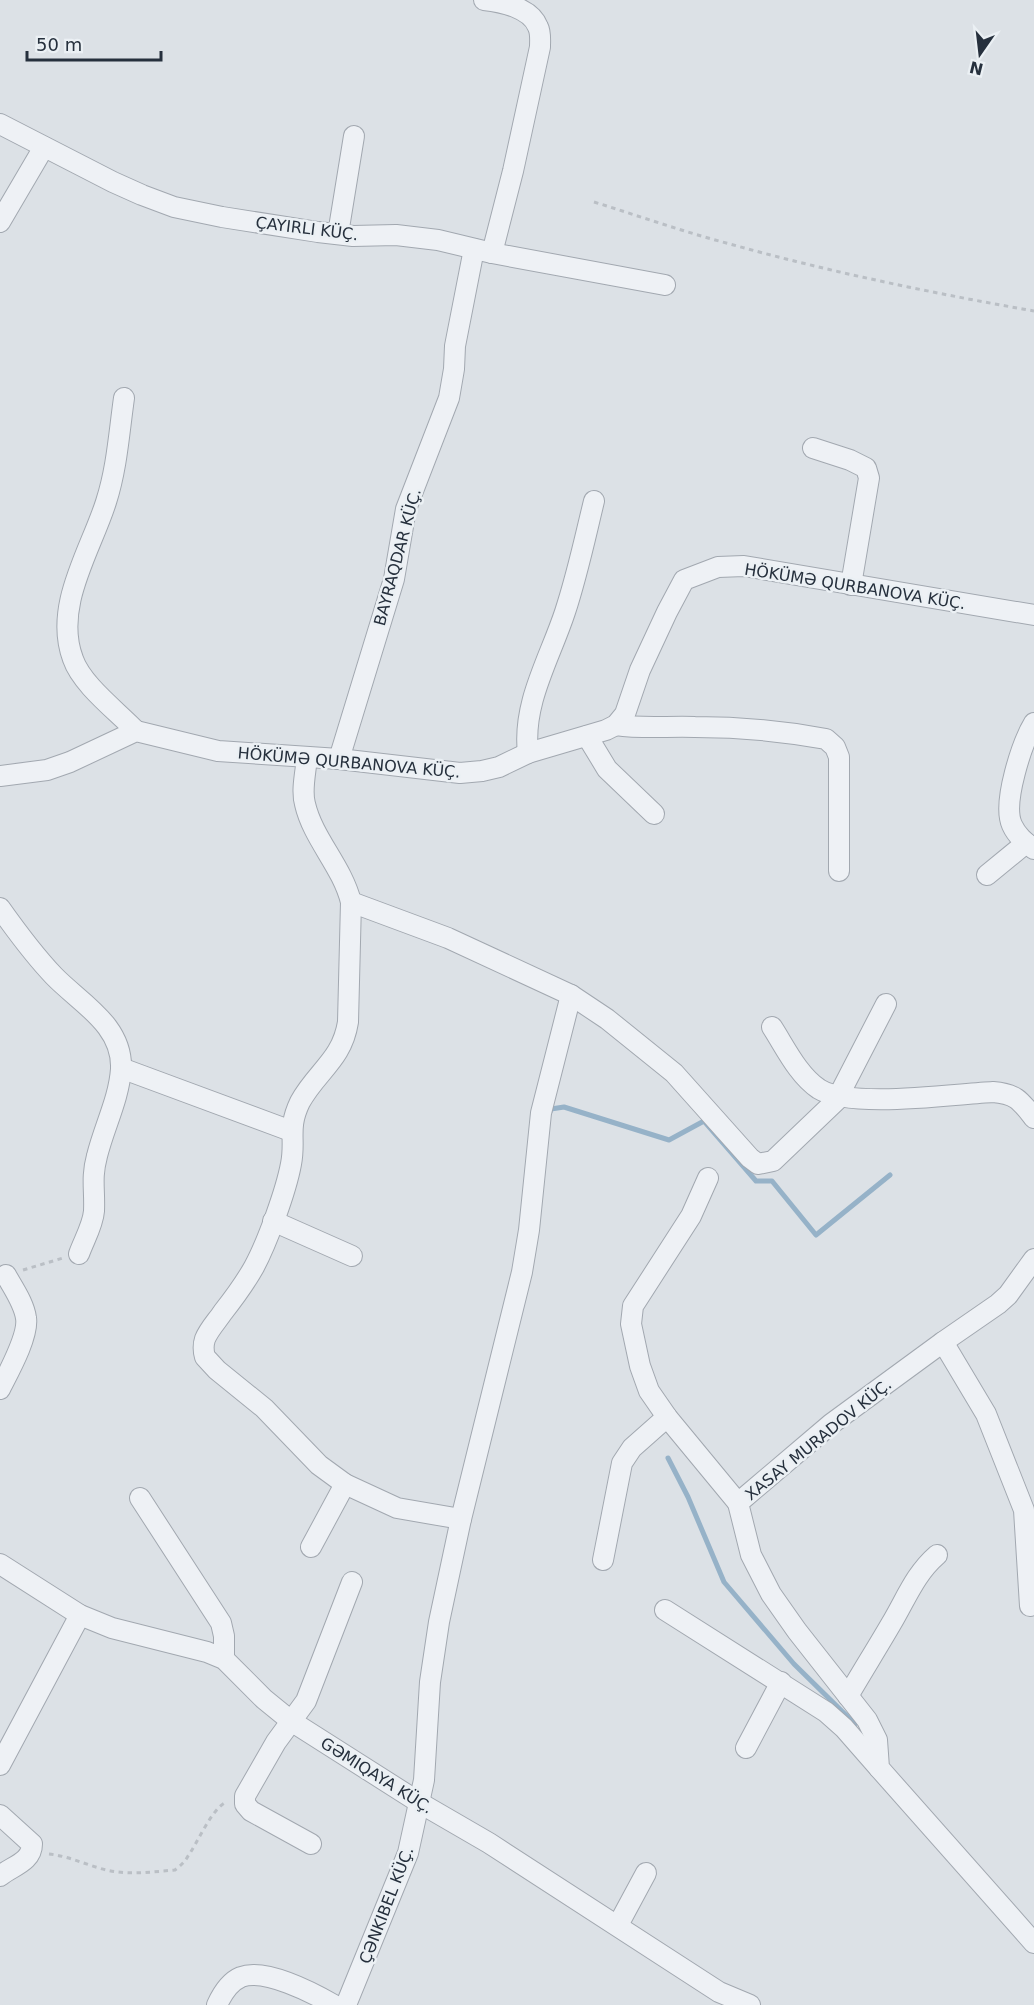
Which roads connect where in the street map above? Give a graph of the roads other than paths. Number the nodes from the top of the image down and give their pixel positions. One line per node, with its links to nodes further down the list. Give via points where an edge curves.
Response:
1 (484, 0): 7 (street, BAYRAQDAR KÜÇ., via 525,12 540,30 540,47 513,171)
2 (0, 124): 4 (street)
3 (354, 136): 6 (street)
4 (44, 147): 5 (street); 6 (street, via 174,207)
5 (0, 222)
6 (338, 234): 7 (street, via 396,235)
7 (483, 251): 8 (street); 20 (street, BAYRAQDAR KÜÇ., via 455,346 449,398 406,509 394,579)
8 (665, 285)
9 (124, 398): 16 (street, via 114,472 69,607 68,638 73,660 86,680)
10 (813, 448): 12 (street, via 866,468 869,478)
11 (594, 501): 18 (street, via 566,611 531,705 526,735)
12 (851, 585): 13 (street, HÖKÜMƏ QURBANOVA KÜÇ.); 15 (street, HÖKÜMƏ QURBANOVA KÜÇ., via 744,566 718,567 684,580 640,670 625,714)
13 (1034, 615)
14 (1034, 723): 23 (street, via 1008,806 1011,823)
15 (616, 725): 17 (street, HÖKÜMƏ QURBANOVA KÜÇ.); 24 (street, via 748,729 826,739 839,757)
16 (136, 731): 19 (street, HÖKÜMƏ QURBANOVA KÜÇ., via 218,751); 21 (street, via 47,770)
17 (587, 736): 18 (street, HÖKÜMƏ QURBANOVA KÜÇ.); 22 (street, via 607,769)
18 (528, 753): 20 (street, HÖKÜMƏ QURBANOVA KÜÇ., via 499,767 460,773)
19 (307, 757): 20 (street, HÖKÜMƏ QURBANOVA KÜÇ.); 26 (street, via 306,810 338,868)
20 (339, 759)
21 (0, 776)
22 (654, 814)
23 (1030, 846): 25 (street)
24 (839, 870)
25 (987, 875)
26 (351, 902): 28 (street, via 448,938); 34 (street, via 346,1038 334,1059 308,1088)
27 (0, 908): 31 (street, via 56,977 101,1018 113,1035)
28 (571, 995): 32 (street, via 674,1073 758,1164 773,1161); 47 (street, ÇƏNKIBEL KÜÇ., via 541,1113 522,1272)
29 (886, 1004): 32 (street)
30 (772, 1027): 32 (street, via 804,1076 819,1089)
31 (121, 1068): 34 (street); 37 (street, via 93,1175 94,1212)
32 (839, 1097): 33 (street, via 873,1100 1008,1093 1018,1098)
33 (1034, 1118)
34 (291, 1131): 36 (street, via 290,1168)
35 (708, 1178): 43 (street, via 691,1216 633,1306 631,1324 640,1366 649,1392)
36 (273, 1221): 38 (street); 44 (street, via 255,1266 204,1341 205,1357 264,1408 319,1465)
37 (79, 1254)
38 (352, 1256)
39 (1034, 1259): 41 (street, XASAY MURADOV KÜÇ., via 1008,1295)
40 (6, 1275): 42 (street, via 27,1320 24,1336)
41 (943, 1342): 46 (street, XASAY MURADOV KÜÇ., via 831,1424); 53 (street, via 986,1414 1024,1510)
42 (0, 1389)
43 (667, 1417): 46 (street); 50 (street, via 622,1462)
44 (345, 1484): 47 (street, via 397,1508); 48 (street)
45 (140, 1498): 56 (street, via 221,1623)
46 (738, 1503): 58 (street, XASAY MURADOV KÜÇ., via 751,1555 771,1594)
47 (461, 1519): 63 (street, ÇƏNKIBEL KÜÇ., via 430,1682)
48 (311, 1547)
49 (938, 1555): 58 (street, via 914,1581)
50 (603, 1560)
51 (0, 1564): 55 (street, GƏMIQAYA KÜÇ.)
52 (352, 1582): 59 (street, via 306,1701)
53 (1030, 1606)
54 (665, 1610): 57 (street)
55 (80, 1615): 56 (street, GƏMIQAYA KÜÇ., via 112,1628); 61 (street)
56 (224, 1659): 59 (street, GƏMIQAYA KÜÇ.)
57 (781, 1682): 60 (street); 62 (street, via 826,1712)
58 (848, 1696): 62 (street, XASAY MURADOV KÜÇ., via 877,1740)
59 (291, 1721): 63 (street, GƏMIQAYA KÜÇ.); 65 (street, via 245,1796 245,1804)
60 (746, 1748)
61 (0, 1765)
62 (879, 1768): 69 (street)
63 (420, 1803): 68 (street, GƏMIQAYA KÜÇ.); 72 (street, ÇƏNKIBEL KÜÇ., via 408,1853)
64 (0, 1815): 67 (street, via 32,1844 27,1859)
65 (311, 1844)
66 (646, 1873): 68 (street)
67 (0, 1876)
68 (618, 1925): 73 (street, GƏMIQAYA KÜÇ., via 720,1992)
69 (1034, 1943)
70 (218, 2005): 71 (street, via 222,1993 232,1983 251,1975 309,1992)
71 (333, 2005)
72 (346, 2005)
73 (750, 2005)

